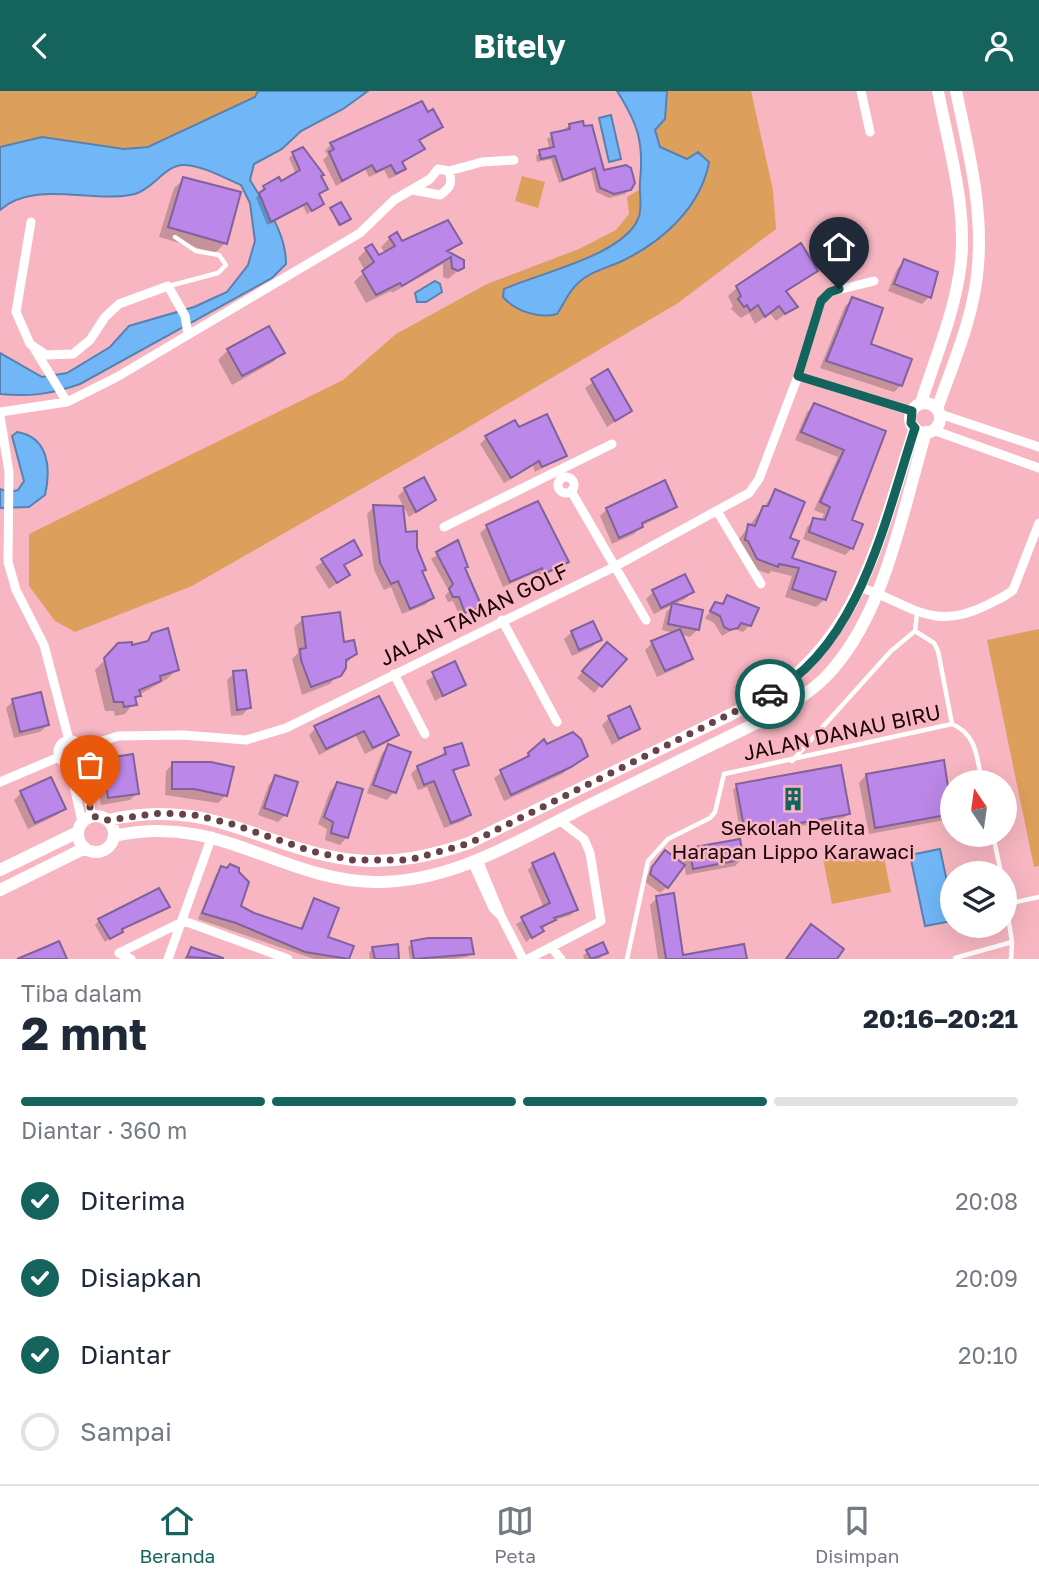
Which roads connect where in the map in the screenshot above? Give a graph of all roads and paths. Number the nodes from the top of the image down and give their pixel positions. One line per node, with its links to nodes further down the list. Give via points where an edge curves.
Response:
1 (861, 91): 4 (street)
2 (937, 91): 16 (street, via 961,213 960,274 950,316)
3 (956, 91): 17 (street, via 978,202 978,268)
4 (870, 132)
5 (514, 160): 6 (street)
6 (449, 171): 7 (street, via 438,169); 7 (street, via 450,188 440,195)
7 (412, 190): 12 (street, via 394,200 360,233)
8 (31, 222): 13 (street, via 16,312)
9 (175, 237): 11 (lane, via 196,251 219,255 226,265 218,273)
10 (874, 281): 14 (street, JALAN TAMAN GOLF, via 825,296)
11 (170, 289): 12 (street); 13 (street, via 119,304 73,354 46,355)
12 (188, 330): 15 (street, via 117,377)
13 (30, 344): 15 (street)
14 (798, 376): 16 (street); 24 (street, JALAN TAMAN GOLF, via 754,487)
15 (65, 399): 18 (street)
16 (916, 407): 17 (street, via 933,405); 19 (street, via 911,423)
17 (939, 412): 19 (street, via 940,421); 21 (street)
18 (0, 414): 39 (street, via 11,506 8,562 16,590 44,645)
19 (925, 430): 22 (street); 29 (street); 30 (street)
20 (612, 444): 23 (street)
21 (1039, 447)
22 (1039, 468)
23 (560, 474): 26 (street); 27 (street, via 572,478 571,491)
24 (717, 511): 27 (street, JALAN TAMAN GOLF); 28 (street)
25 (1039, 523): 31 (street, via 1018,583 1007,596 954,618)
26 (444, 527)
27 (614, 567): 32 (street, JALAN TAMAN GOLF); 33 (street)
28 (761, 585)
29 (862, 588): 30 (street); 47 (street, via 827,642 804,670 780,689 470,843 439,854 409,860 351,860 194,815 161,813)
30 (877, 593): 31 (street); 48 (street, via 853,641 832,670 804,695 773,715)
31 (917, 612): 34 (lane)
32 (502, 620): 35 (street, JALAN TAMAN GOLF); 36 (street)
33 (646, 620)
34 (915, 631): 37 (lane, via 934,643 938,652); 43 (lane, via 891,650)
35 (394, 674): 38 (street); 40 (street, JALAN TAMAN GOLF, via 286,728 246,740 144,733)
36 (557, 722)
37 (953, 724): 43 (lane, JALAN DANAU BIRU); 45 (lane, JALAN DANAU BIRU, via 967,731)
38 (425, 734)
39 (69, 740): 40 (street); 41 (street, via 60,746)
40 (81, 748): 42 (street)
41 (59, 757): 44 (street); 46 (street)
42 (79, 759): 44 (street); 49 (street)
43 (791, 761): 69 (lane, JALAN DANAU BIRU, via 724,774 715,812 653,852)
44 (69, 763): 49 (street)
45 (979, 770)
46 (0, 782)
47 (108, 820): 49 (street); 50 (street)
48 (559, 820): 53 (street); 61 (street, via 587,845 602,917 599,924)
49 (84, 823): 52 (street); 54 (street)
50 (114, 836): 51 (street, via 155,829); 52 (street, via 103,850)
51 (212, 836): 53 (street, via 316,872 357,880 409,879); 58 (street)
52 (85, 848): 55 (street)
53 (475, 861): 67 (street)
54 (0, 870)
55 (0, 890)
56 (1039, 897): 57 (lane)
57 (1017, 902)
58 (184, 921): 62 (street); 64 (street, via 119,953); 65 (street)
59 (1011, 938): 60 (lane)
60 (1012, 942): 63 (lane); 70 (lane)
61 (552, 948): 67 (street); 68 (street)
62 (262, 954): 66 (street)
63 (955, 958)
64 (131, 959)
65 (168, 959)
66 (288, 959)
67 (525, 959)
68 (561, 959)
69 (627, 959)
70 (1011, 959)

